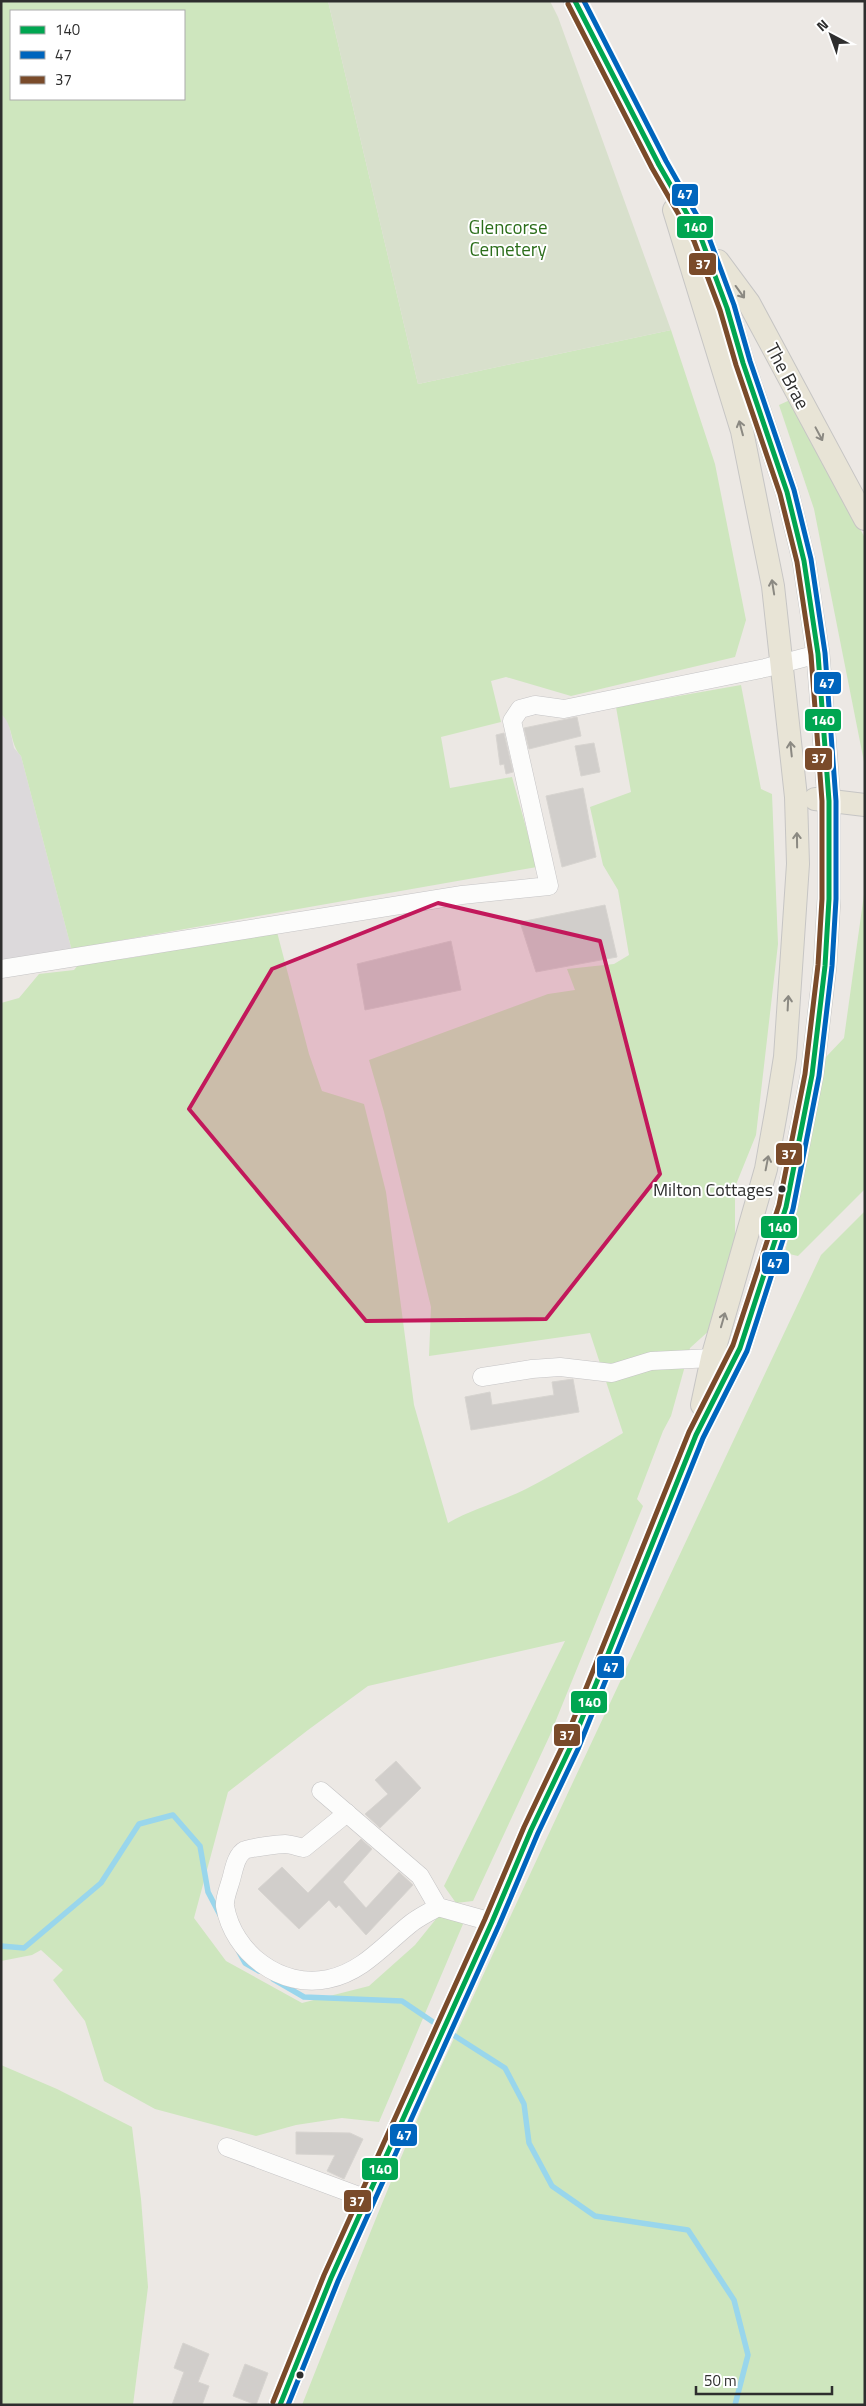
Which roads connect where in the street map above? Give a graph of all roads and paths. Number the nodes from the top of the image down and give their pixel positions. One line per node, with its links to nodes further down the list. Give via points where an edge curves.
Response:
1 (575, 1): 2 (main road)
2 (659, 165): 3 (main road); 6 (main road, one-way to 2, via 773,586 742,431)
3 (701, 238): 4 (main road, The Brae, one-way to 4, via 749,303); 5 (main road, via 786,492 804,561)
4 (865, 519)
5 (818, 654): 6 (lane); 8 (main road)
6 (783, 663): 7 (main road, one-way to 6); 10 (lane, via 564,710 535,704 520,709 512,721 549,886 462,896)
7 (796, 797): 8 (main road); 11 (main road, one-way to 7, via 766,1169 779,1098 798,864)
8 (829, 801): 9 (main road); 13 (main road, via 830,899 825,966 804,1124 786,1207 740,1348)
9 (865, 805)
10 (1, 968)
11 (712, 1358): 12 (lane, via 652,1361 612,1373 560,1367); 13 (main road)
12 (482, 1377)
13 (696, 1435): 17 (main road, via 571,1746)
14 (321, 1790): 15 (lane)
15 (347, 1813): 16 (lane, via 420,1876); 16 (lane, via 304,1848 285,1844 243,1850 234,1866 225,1905 238,1941 253,1959 284,1975 307,1982 329,1979 354,1970 410,1924)
16 (438, 1907): 17 (lane)
17 (492, 1922): 19 (main road)
18 (227, 2147): 19 (lane)
19 (367, 2199): 20 (main road)
20 (280, 2405)

